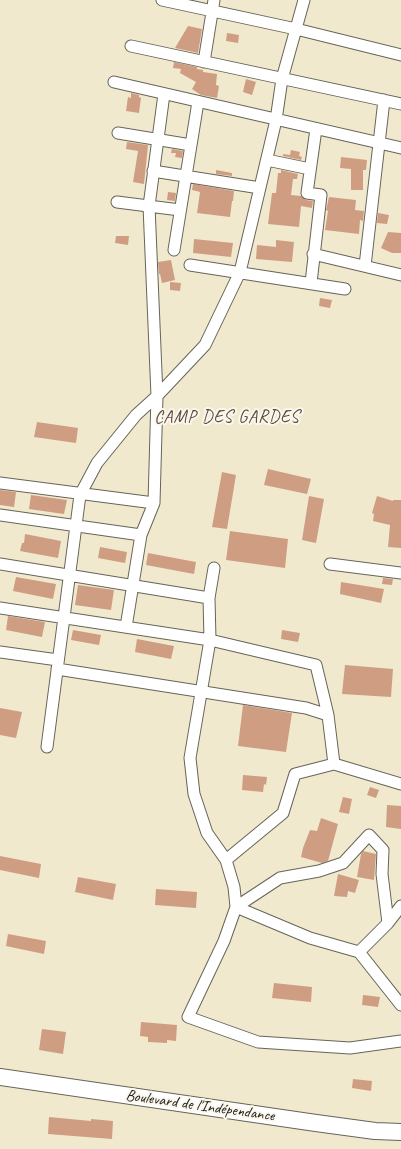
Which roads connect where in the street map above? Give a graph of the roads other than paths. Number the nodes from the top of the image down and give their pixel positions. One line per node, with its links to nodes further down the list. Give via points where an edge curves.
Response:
1 (162, 0): 4 (street)
2 (214, 0): 4 (street)
3 (304, 0): 5 (street)
4 (212, 12): 5 (street); 8 (street)
5 (296, 29): 7 (street); 9 (street)
6 (132, 46): 8 (street)
7 (401, 55)
8 (204, 62): 9 (street)
9 (282, 78): 12 (street); 15 (street)
10 (114, 82): 11 (street)
11 (164, 94): 13 (street); 18 (street)
12 (384, 100): 14 (street); 19 (street)
13 (198, 102): 15 (street); 20 (street)
14 (401, 104)
15 (276, 120): 16 (street); 22 (street)
16 (316, 129): 19 (street); 23 (street)
17 (118, 133): 18 (street)
18 (157, 140): 20 (street); 24 (street)
19 (379, 144): 21 (street); 33 (street)
20 (191, 145): 25 (street)
21 (401, 148)
22 (267, 160): 23 (street); 26 (street)
23 (310, 169): 31 (street, via 307,193 321,195)
24 (153, 172): 25 (street); 28 (street)
25 (186, 176): 26 (street); 29 (street)
26 (260, 188): 34 (street)
27 (117, 202): 28 (street)
28 (149, 206): 29 (street); 38 (street)
29 (180, 210): 30 (street)
30 (174, 250)
31 (313, 254): 33 (street); 36 (street)
32 (190, 265): 34 (street)
33 (365, 266): 35 (street)
34 (240, 272): 36 (street); 38 (street, via 205,345)
35 (401, 275)
36 (310, 284): 37 (street)
37 (345, 289)
38 (157, 396): 40 (street, via 136,416 98,463); 41 (street)
39 (0, 484): 40 (street)
40 (80, 495): 41 (street); 43 (street)
41 (154, 503): 44 (street)
42 (0, 515): 43 (street)
43 (76, 525): 44 (street); 49 (street)
44 (141, 535): 50 (street)
45 (0, 564): 49 (street)
46 (330, 564): 48 (street)
47 (214, 568): 51 (street)
48 (401, 574)
49 (70, 575): 50 (street); 53 (street)
50 (133, 586): 51 (street); 54 (street)
51 (209, 598): 55 (street)
52 (0, 608): 53 (street)
53 (64, 618): 54 (street); 57 (street)
54 (126, 627): 55 (street)
55 (210, 640): 58 (street); 59 (street, via 316,665)
56 (0, 652): 57 (street)
57 (58, 665): 58 (street); 60 (street)
58 (201, 692): 59 (street, via 306,708); 63 (street, via 190,758 194,794 207,833)
59 (328, 715): 61 (street)
60 (47, 747)
61 (334, 764): 62 (street); 63 (street, via 295,774 283,813)
62 (401, 784)
63 (226, 860): 65 (street, via 234,887)
64 (401, 906): 66 (street)
65 (236, 907): 66 (street, via 280,878 319,871 343,863 369,835 383,850 382,874); 67 (street, via 310,938); 69 (street, via 224,941 188,1017 258,1042 350,1048)
66 (388, 923): 67 (street)
67 (359, 952): 68 (street)
68 (401, 1005)
69 (401, 1041)
70 (0, 1077): 71 (highway, Boulevard de l'Indépendance, via 316,1123)
71 (401, 1132)

